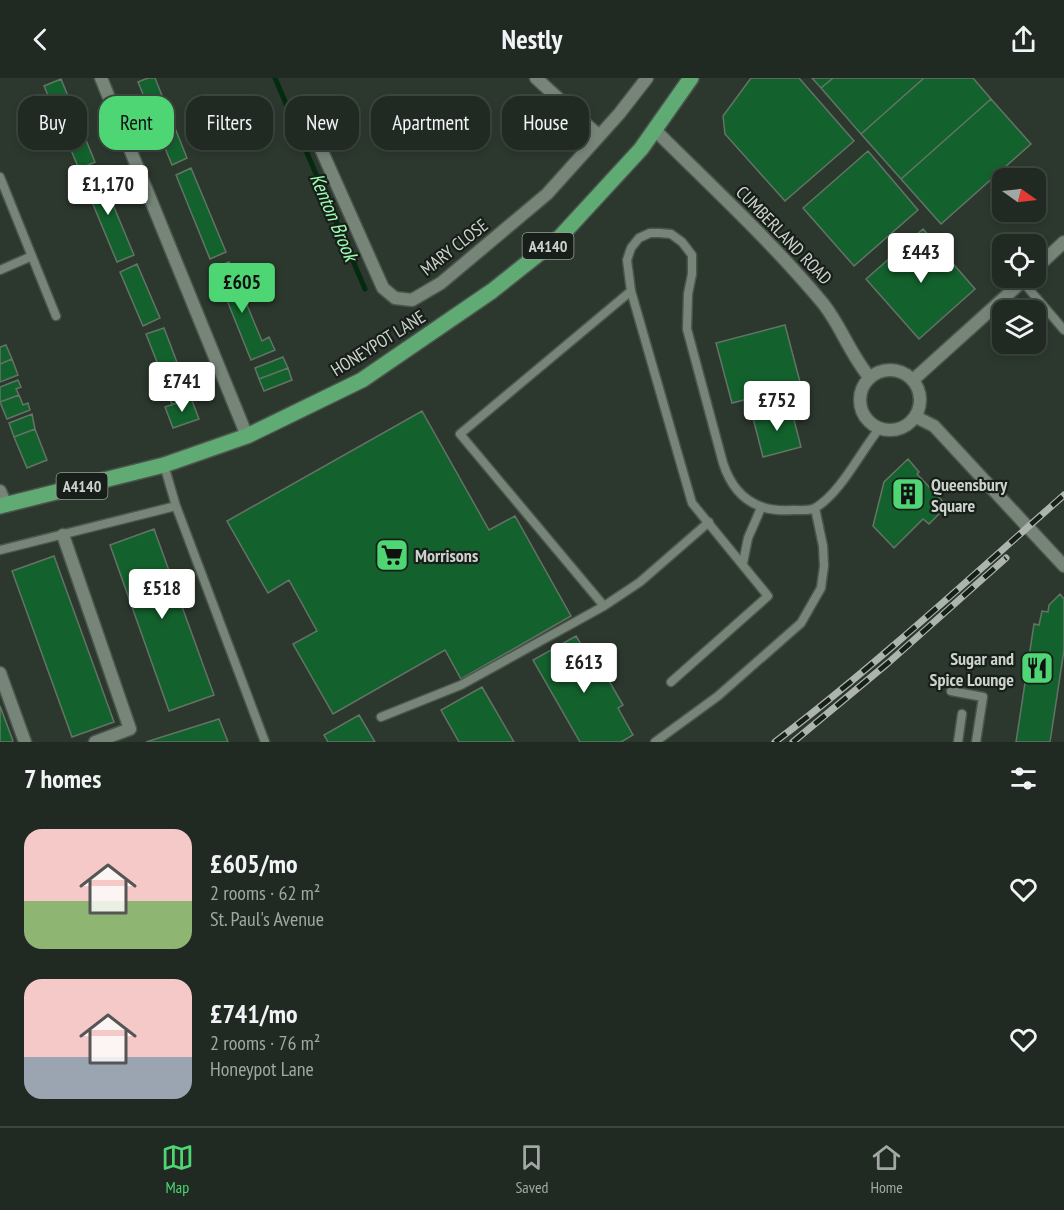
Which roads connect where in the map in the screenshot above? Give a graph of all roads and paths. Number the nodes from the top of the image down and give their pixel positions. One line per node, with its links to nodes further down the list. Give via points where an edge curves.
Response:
1 (100, 78): 22 (street)
2 (536, 78): 6 (street)
3 (647, 78): 6 (street)
4 (691, 78): 5 (main road, HONEYPOT LANE / A4140)
5 (655, 130): 18 (street, CUMBERLAND ROAD, via 823,303); 22 (main road, HONEYPOT LANE / A4140, via 560,237 492,291 362,380)
6 (599, 136): 7 (street, MARY CLOSE, via 540,200 441,283 412,300 395,297 383,288)
7 (321, 150)
8 (0, 177): 10 (lane)
9 (1064, 242): 11 (street)
10 (32, 256): 12 (lane); 16 (lane)
11 (1046, 259)
12 (0, 270)
13 (1014, 288): 19 (street)
14 (1031, 288): 17 (lane)
15 (631, 291): 26 (lane, via 627,260 639,238 650,233 671,234 692,255 687,329 723,463 737,491); 28 (lane, via 692,503); 33 (lane, via 460,434)
16 (56, 316)
17 (1064, 330)
18 (870, 378): 19 (street, via 887,370); 21 (street, via 860,406 864,416)
19 (913, 380): 20 (street, via 920,394)
20 (916, 417): 21 (street, via 900,429); 32 (street, via 934,426)
21 (879, 429): 27 (lane, via 846,478)
22 (247, 436): 23 (main road, HONEYPOT LANE / A4140)
23 (164, 465): 24 (main road, HONEYPOT LANE / A4140); 25 (lane)
24 (2, 501)
25 (176, 506): 29 (lane); 41 (lane)
26 (761, 508): 27 (lane); 31 (lane, via 748,538)
27 (815, 508): 42 (lane, via 824,546 824,566 821,588 801,623 718,696)
28 (709, 522): 31 (lane); 33 (lane, via 640,582)
29 (63, 535): 30 (lane); 40 (street, via 130,729)
30 (0, 550)
31 (743, 563): 35 (lane, via 768,596)
32 (1064, 566)
33 (604, 606): 38 (lane, via 460,685)
34 (0, 674): 39 (street)
35 (671, 682)
36 (951, 691): 44 (lane, via 983,697)
37 (962, 714): 43 (lane)
38 (381, 717)
39 (25, 742)
40 (95, 742)
41 (265, 742)
42 (655, 742)
43 (958, 742)
44 (976, 742)

